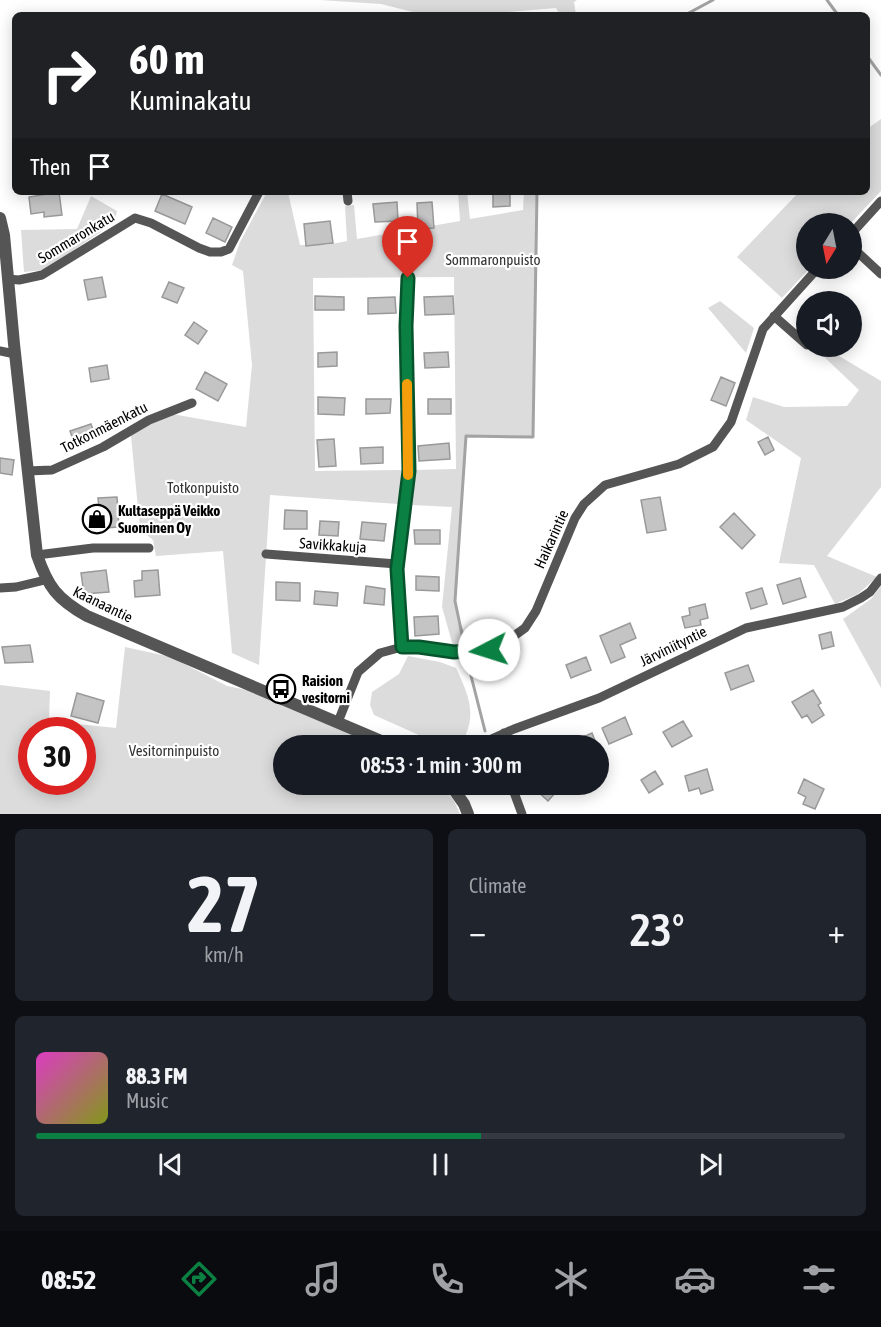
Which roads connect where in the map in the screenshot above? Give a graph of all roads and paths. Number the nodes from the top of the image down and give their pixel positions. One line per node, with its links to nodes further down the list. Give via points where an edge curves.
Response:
1 (257, 195): 8 (street, Sommaronkatu, via 229,249 221,252 199,248 135,218 42,275)
2 (881, 201): 4 (street)
3 (0, 218): 8 (street, Kaanaantie)
4 (862, 221)
5 (862, 256): 6 (street)
6 (881, 274)
7 (408, 278): 19 (street, via 409,471)
8 (8, 279): 13 (street, Kaanaantie)
9 (808, 279): 10 (street, Haikarintie)
10 (774, 316): 11 (street); 23 (street, Haikarintie, via 763,329 731,422 713,447 679,464 605,485 584,504 525,628 489,650 454,652)
11 (796, 335)
12 (0, 351): 13 (street)
13 (15, 354): 15 (street, Kaanaantie)
14 (192, 403): 15 (street, Totkonmäenkatu, via 149,420 52,470)
15 (27, 471): 18 (street, Kaanaantie)
16 (149, 548): 18 (street, via 93,548)
17 (266, 554): 19 (street, Savikkakuja)
18 (37, 555): 21 (street, Kaanaantie)
19 (397, 564): 23 (street)
20 (881, 578): 25 (street, Järviniityntie, via 870,592 843,607 747,628 599,698)
21 (45, 580): 22 (street); 24 (street, Kaanaantie, via 60,599 87,616)
22 (0, 588)
23 (402, 647): 24 (street, Haikarintie, via 380,653 358,672)
24 (338, 722): 26 (street, Kaanaantie)
25 (504, 733): 27 (street, Järviniityntie)
26 (368, 735)
27 (500, 735)
28 (458, 795): 30 (street)
29 (515, 795): 31 (street)
30 (468, 814)
31 (522, 814)

